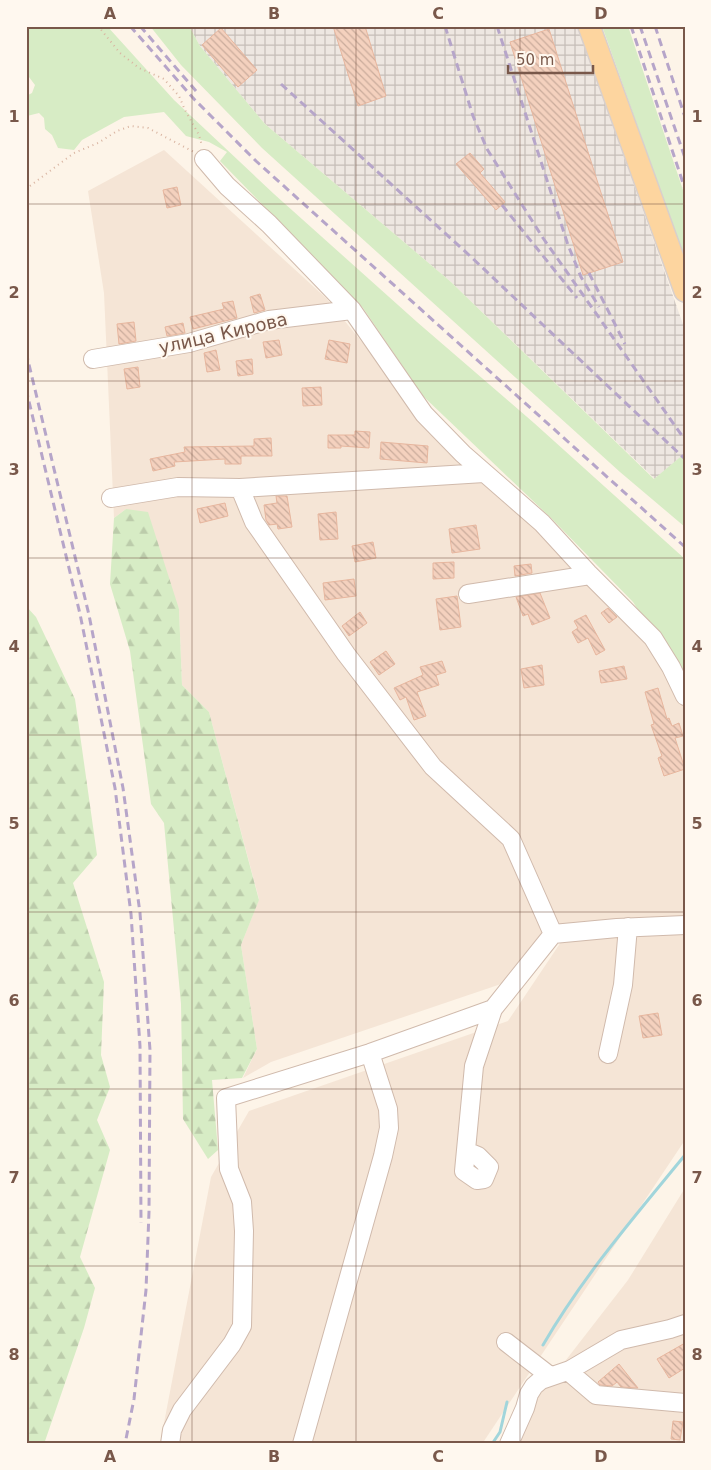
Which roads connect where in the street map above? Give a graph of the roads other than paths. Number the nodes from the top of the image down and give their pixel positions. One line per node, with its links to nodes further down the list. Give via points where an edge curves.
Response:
1 (590, 26): 3 (main road)
2 (204, 159): 4 (street)
3 (685, 291)
4 (352, 310): 5 (street, улица Кирова, via 269,320 189,343); 6 (street, via 424,414)
5 (94, 359)
6 (484, 473): 7 (street); 9 (street, via 542,523)
7 (240, 488): 8 (street, via 178,487); 14 (street, via 254,522 346,654 433,767 511,839)
8 (111, 498)
9 (590, 575): 10 (street); 11 (street, via 653,638)
10 (468, 594)
11 (685, 696)
12 (685, 925): 13 (street)
13 (628, 927): 14 (street); 17 (street, via 623,986)
14 (554, 934): 15 (street)
15 (493, 1009): 16 (street); 18 (street, via 474,1066)
16 (370, 1053): 24 (street, via 226,1098 228,1169 242,1202 244,1230 242,1326 182,1410 172,1430); 25 (street, via 388,1109 389,1128)
17 (608, 1054)
18 (466, 1151)
19 (685, 1324): 21 (street, via 622,1340)
20 (506, 1342): 22 (street)
21 (568, 1370): 22 (street); 23 (street, via 596,1395)
22 (550, 1376): 26 (street, via 532,1389)
23 (685, 1403)
24 (170, 1444)
25 (302, 1444)
26 (509, 1444)

